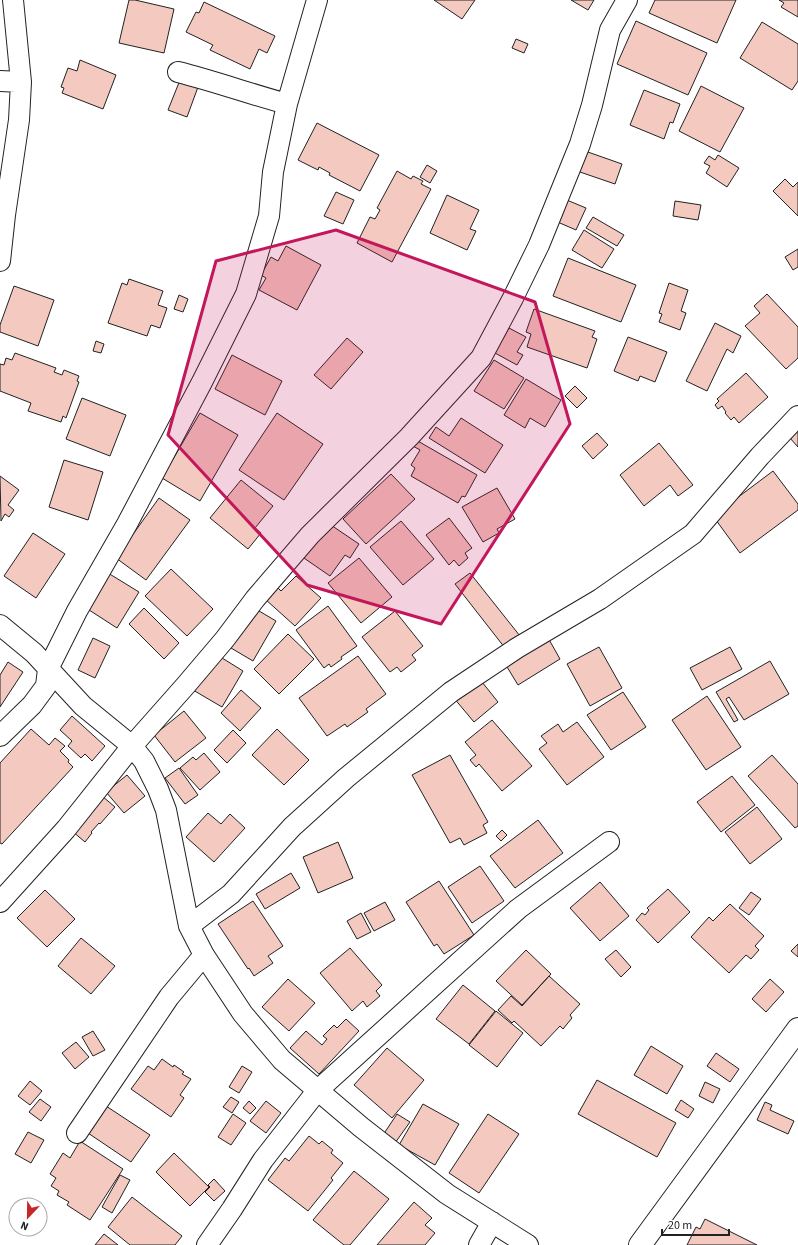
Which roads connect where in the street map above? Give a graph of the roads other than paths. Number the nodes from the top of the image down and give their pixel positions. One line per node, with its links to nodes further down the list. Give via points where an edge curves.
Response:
1 (13, 0): 6 (street)
2 (317, 0): 7 (street)
3 (627, 0): 13 (street, via 610,30 580,144 540,245 481,358 409,437 310,535 255,599 225,639)
4 (178, 72): 7 (street)
5 (0, 81): 6 (street)
6 (21, 82): 8 (street, via 19,120)
7 (286, 104): 11 (street, via 273,172 269,216 246,294 202,382)
8 (0, 261)
9 (798, 416): 16 (street, via 693,534 600,599 517,648 451,692 346,778 292,827 231,894)
10 (0, 625): 11 (street, via 34,653)
11 (48, 669): 12 (street, via 46,686 32,705); 13 (street, via 83,706)
12 (0, 736)
13 (132, 746): 15 (street, via 66,828); 16 (street, via 144,762 166,810)
14 (610, 842): 19 (street, via 518,909)
15 (0, 902)
16 (189, 926): 17 (street)
17 (204, 955): 19 (street, via 243,1014 277,1055); 20 (street, via 169,997)
18 (798, 1029): 25 (street)
19 (317, 1091): 21 (street, via 447,1194); 22 (street, via 264,1160)
20 (77, 1133)
21 (492, 1222): 23 (street); 24 (street)
22 (207, 1245)
23 (479, 1245)
24 (528, 1245)
25 (640, 1245)

